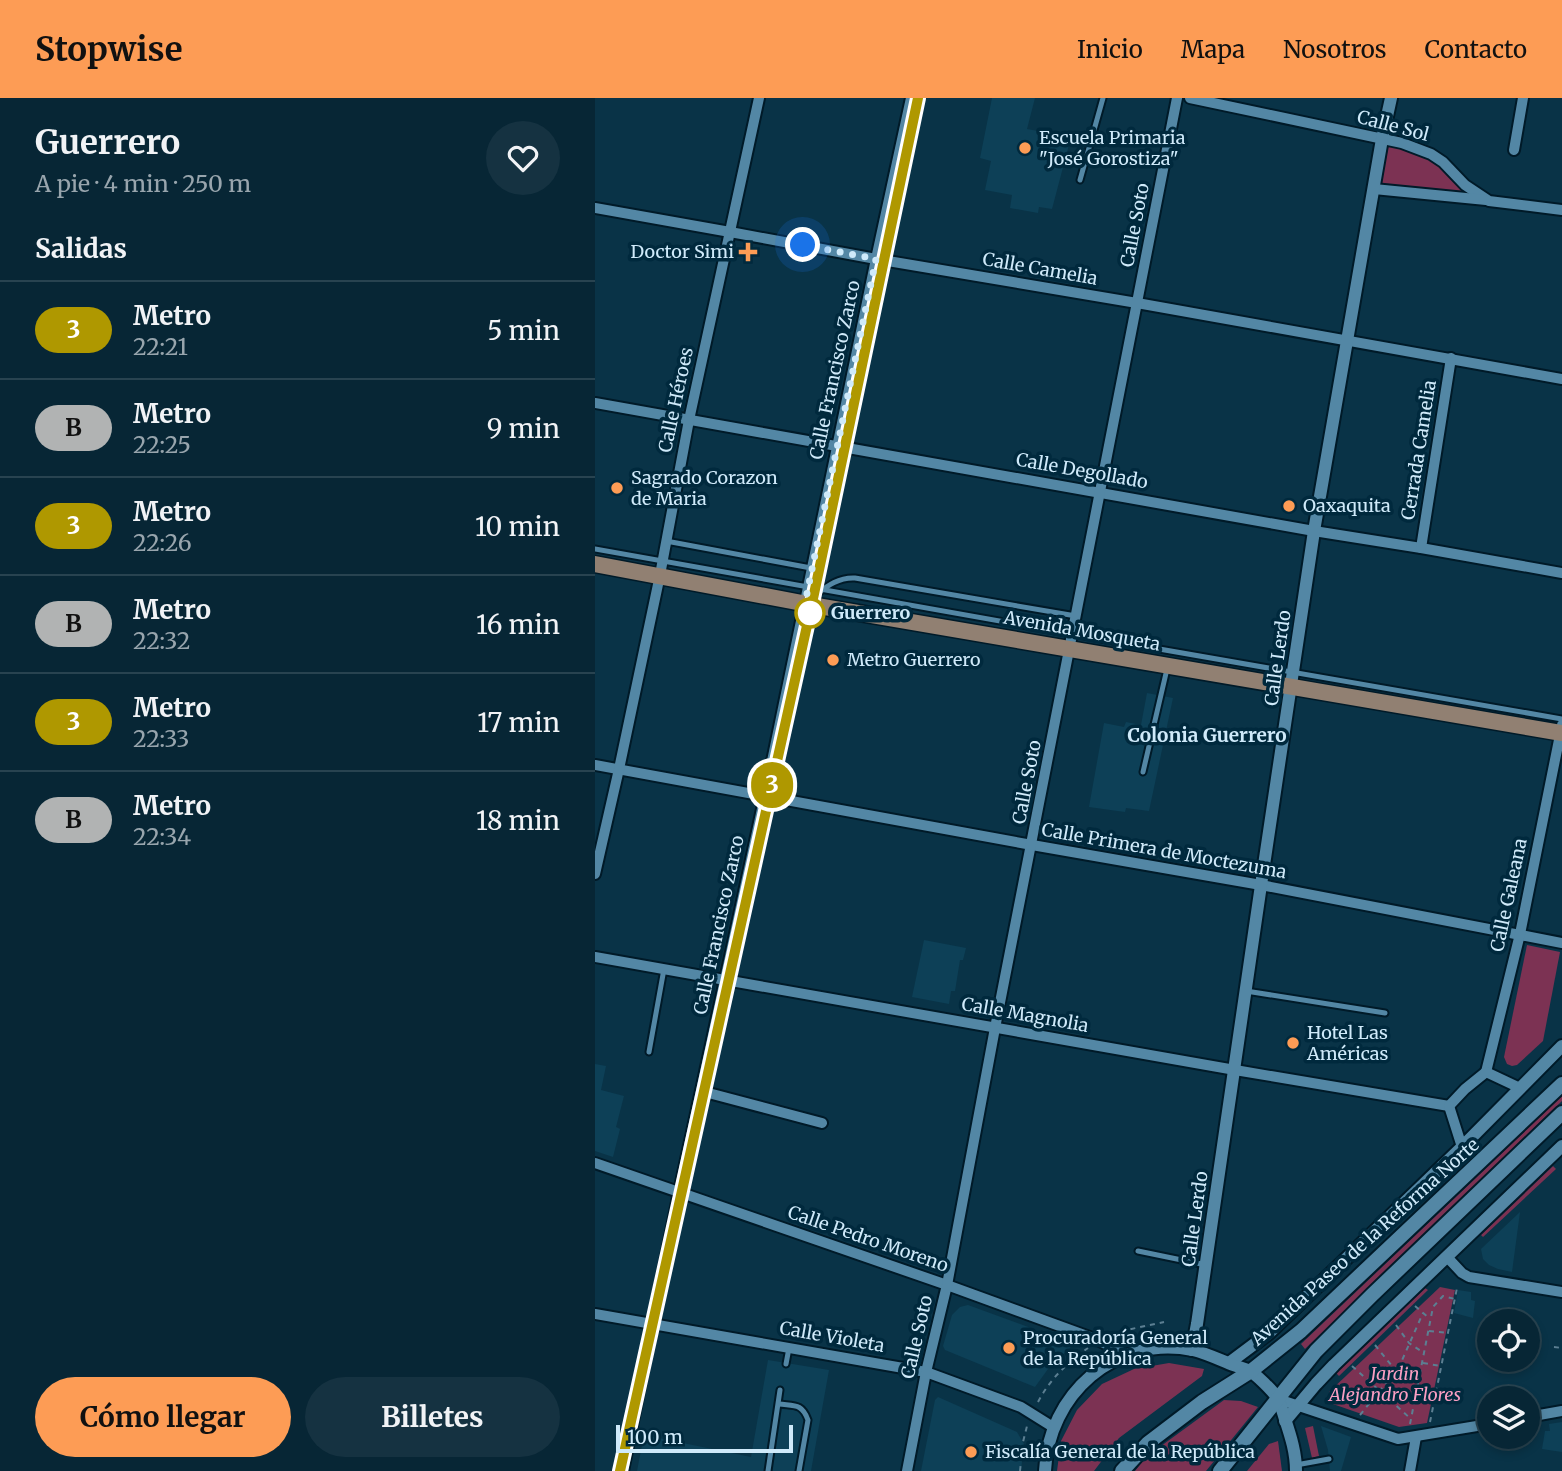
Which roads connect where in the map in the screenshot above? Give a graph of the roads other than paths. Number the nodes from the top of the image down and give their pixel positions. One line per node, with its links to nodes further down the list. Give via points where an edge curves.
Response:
1 (759, 98): 16 (street, Calle Héroes)
2 (911, 98): 17 (street, Calle Francisco Zarco)
3 (1103, 98): 11 (lane)
4 (1177, 98): 18 (street, Calle Soto)
5 (1190, 98): 8 (street, Calle Sol)
6 (1391, 98): 9 (street, Calle Lerdo)
7 (1523, 98): 10 (street)
8 (1204, 99): 9 (street, Calle Sol)
9 (1382, 139): 12 (street, Calle Lerdo); 13 (street, Calle Sol, via 1431,153)
10 (1514, 150)
11 (1080, 180)
12 (1374, 189): 13 (street, Calle Sol); 19 (street, Calle Lerdo)
13 (1489, 201): 15 (street, Calle Sol)
14 (595, 208): 16 (street, Calle Camelia)
15 (1562, 210)
16 (730, 232): 17 (street, Calle Camelia); 23 (street, Calle Héroes)
17 (876, 259): 18 (street, Calle Camelia); 24 (street, Calle Francisco Zarco)
18 (1137, 303): 19 (street, Calle Camelia); 25 (street, Calle Soto)
19 (1347, 340): 20 (street, Calle Camelia); 26 (street, Calle Lerdo)
20 (1451, 359): 21 (street, Calle Camelia); 28 (street, Cerrada Camelia)
21 (1562, 379)
22 (595, 403): 23 (street, Calle Degollado)
23 (689, 420): 24 (street, Calle Degollado); 27 (street, Calle Héroes)
24 (838, 446): 25 (street, Calle Degollado); 32 (street, Calle Francisco Zarco)
25 (1101, 492): 26 (street, Calle Degollado); 36 (street, Calle Soto)
26 (1314, 531): 28 (street, Calle Degollado); 39 (street, Calle Lerdo)
27 (667, 541): 31 (street, Calle Héroes); 32 (lane)
28 (1421, 548): 33 (street, Calle Degollado)
29 (595, 549): 31 (lane)
30 (595, 564): 31 (main road, Avenida Mosqueta)
31 (661, 568): 35 (main road, Avenida Mosqueta); 42 (street, Calle Héroes)
32 (812, 568): 35 (street, Calle Francisco Zarco)
33 (1562, 573)
34 (823, 590): 35 (lane); 35 (lane); 36 (lane, via 836,580 855,578); 37 (lane)
35 (806, 595): 37 (main road, Avenida Mosqueta); 44 (street, Calle Francisco Zarco)
36 (1076, 616): 37 (street, Calle Soto)
37 (1072, 641): 38 (main road, Avenida Mosqueta); 39 (lane); 45 (street, Calle Soto)
38 (1167, 666): 39 (main road, Avenida Mosqueta); 43 (lane)
39 (1293, 680): 40 (main road, Avenida Mosqueta); 47 (street, Calle Lerdo)
40 (1562, 727): 48 (street, Calle Galeana)
41 (595, 765): 42 (street, Calle Primera de Moctezuma)
42 (619, 769): 44 (street, Calle Primera de Moctezuma); 46 (street, Calle Héroes)
43 (1143, 772)
44 (765, 795): 45 (street, Calle Primera de Moctezuma); 52 (street, Calle Francisco Zarco)
45 (1032, 845): 47 (street, Calle Primera de Moctezuma); 55 (street, Calle Soto)
46 (595, 874)
47 (1261, 885): 48 (street, Calle Primera de Moctezuma); 53 (street, Calle Lerdo)
48 (1520, 934): 49 (street, Calle Primera de Moctezuma); 59 (street, Calle Galeana)
49 (1562, 943)
50 (595, 957): 51 (street, Calle Magnolia)
51 (664, 969): 52 (street, Calle Magnolia); 57 (lane)
52 (725, 980): 55 (street, Calle Magnolia); 62 (street, Calle Francisco Zarco)
53 (1246, 991): 54 (lane); 58 (street, Calle Lerdo)
54 (1385, 1013)
55 (995, 1028): 58 (street, Calle Magnolia); 73 (street, Calle Soto)
56 (1562, 1046): 61 (street, Avenida Paseo de la Reforma Norte)
57 (649, 1052)
58 (1235, 1070): 63 (street, Calle Magnolia); 72 (street, Calle Lerdo)
59 (1486, 1072): 61 (street); 63 (street)
60 (1562, 1084): 82 (main road, Avenida Paseo de la Reforma Norte, via 1301,1331)
61 (1520, 1088): 67 (street, Avenida Paseo de la Reforma Norte)
62 (701, 1091): 65 (street); 69 (street, Calle Francisco Zarco)
63 (1449, 1105): 67 (street)
64 (1562, 1112): 85 (main road, via 1316,1351)
65 (822, 1124)
66 (1562, 1146): 71 (street)
67 (1462, 1147): 80 (street, Avenida Paseo de la Reforma Norte, via 1269,1333)
68 (595, 1163): 69 (street, Calle Pedro Moreno)
69 (679, 1192): 73 (street, Calle Pedro Moreno); 76 (street, Calle Francisco Zarco)
70 (1138, 1251): 72 (lane)
71 (1447, 1257): 74 (street, via 1469,1277); 87 (street, via 1334,1365)
72 (1206, 1265): 78 (street, Calle Lerdo)
73 (947, 1285): 79 (street, Calle Pedro Moreno); 83 (street, Calle Soto)
74 (1562, 1292)
75 (595, 1314): 76 (street, Calle Violeta)
76 (654, 1324): 77 (street, Calle Violeta); 96 (street, Calle Francisco Zarco)
77 (789, 1348): 81 (lane); 83 (street, Calle Violeta)
78 (1192, 1350): 79 (street, via 1148,1349); 80 (street)
79 (1127, 1355): 91 (street, via 1082,1383)
80 (1229, 1363): 82 (street)
81 (786, 1364)
82 (1251, 1371): 85 (street); 101 (main road, Avenida Paseo de la Reforma Norte, via 1148,1443)
83 (926, 1372): 91 (street, Calle Violeta, via 1021,1407); 99 (street, Calle Soto)
84 (780, 1390): 86 (lane)
85 (1278, 1399): 87 (street); 90 (street); 102 (main road)
86 (779, 1404): 97 (lane); 98 (lane, via 800,1407 808,1420)
87 (1298, 1406): 90 (street); 93 (street, via 1393,1438)
88 (1562, 1411): 89 (street)
89 (1540, 1415)
90 (1285, 1421): 95 (street)
91 (1053, 1426): 100 (street)
92 (1477, 1426): 93 (street)
93 (1412, 1434): 103 (street)
94 (1329, 1459): 95 (lane)
95 (1296, 1468)
96 (623, 1471)
97 (768, 1471)
98 (799, 1471)
99 (907, 1471)
100 (1045, 1471)
101 (1122, 1471)
102 (1220, 1471)
103 (1410, 1471)

